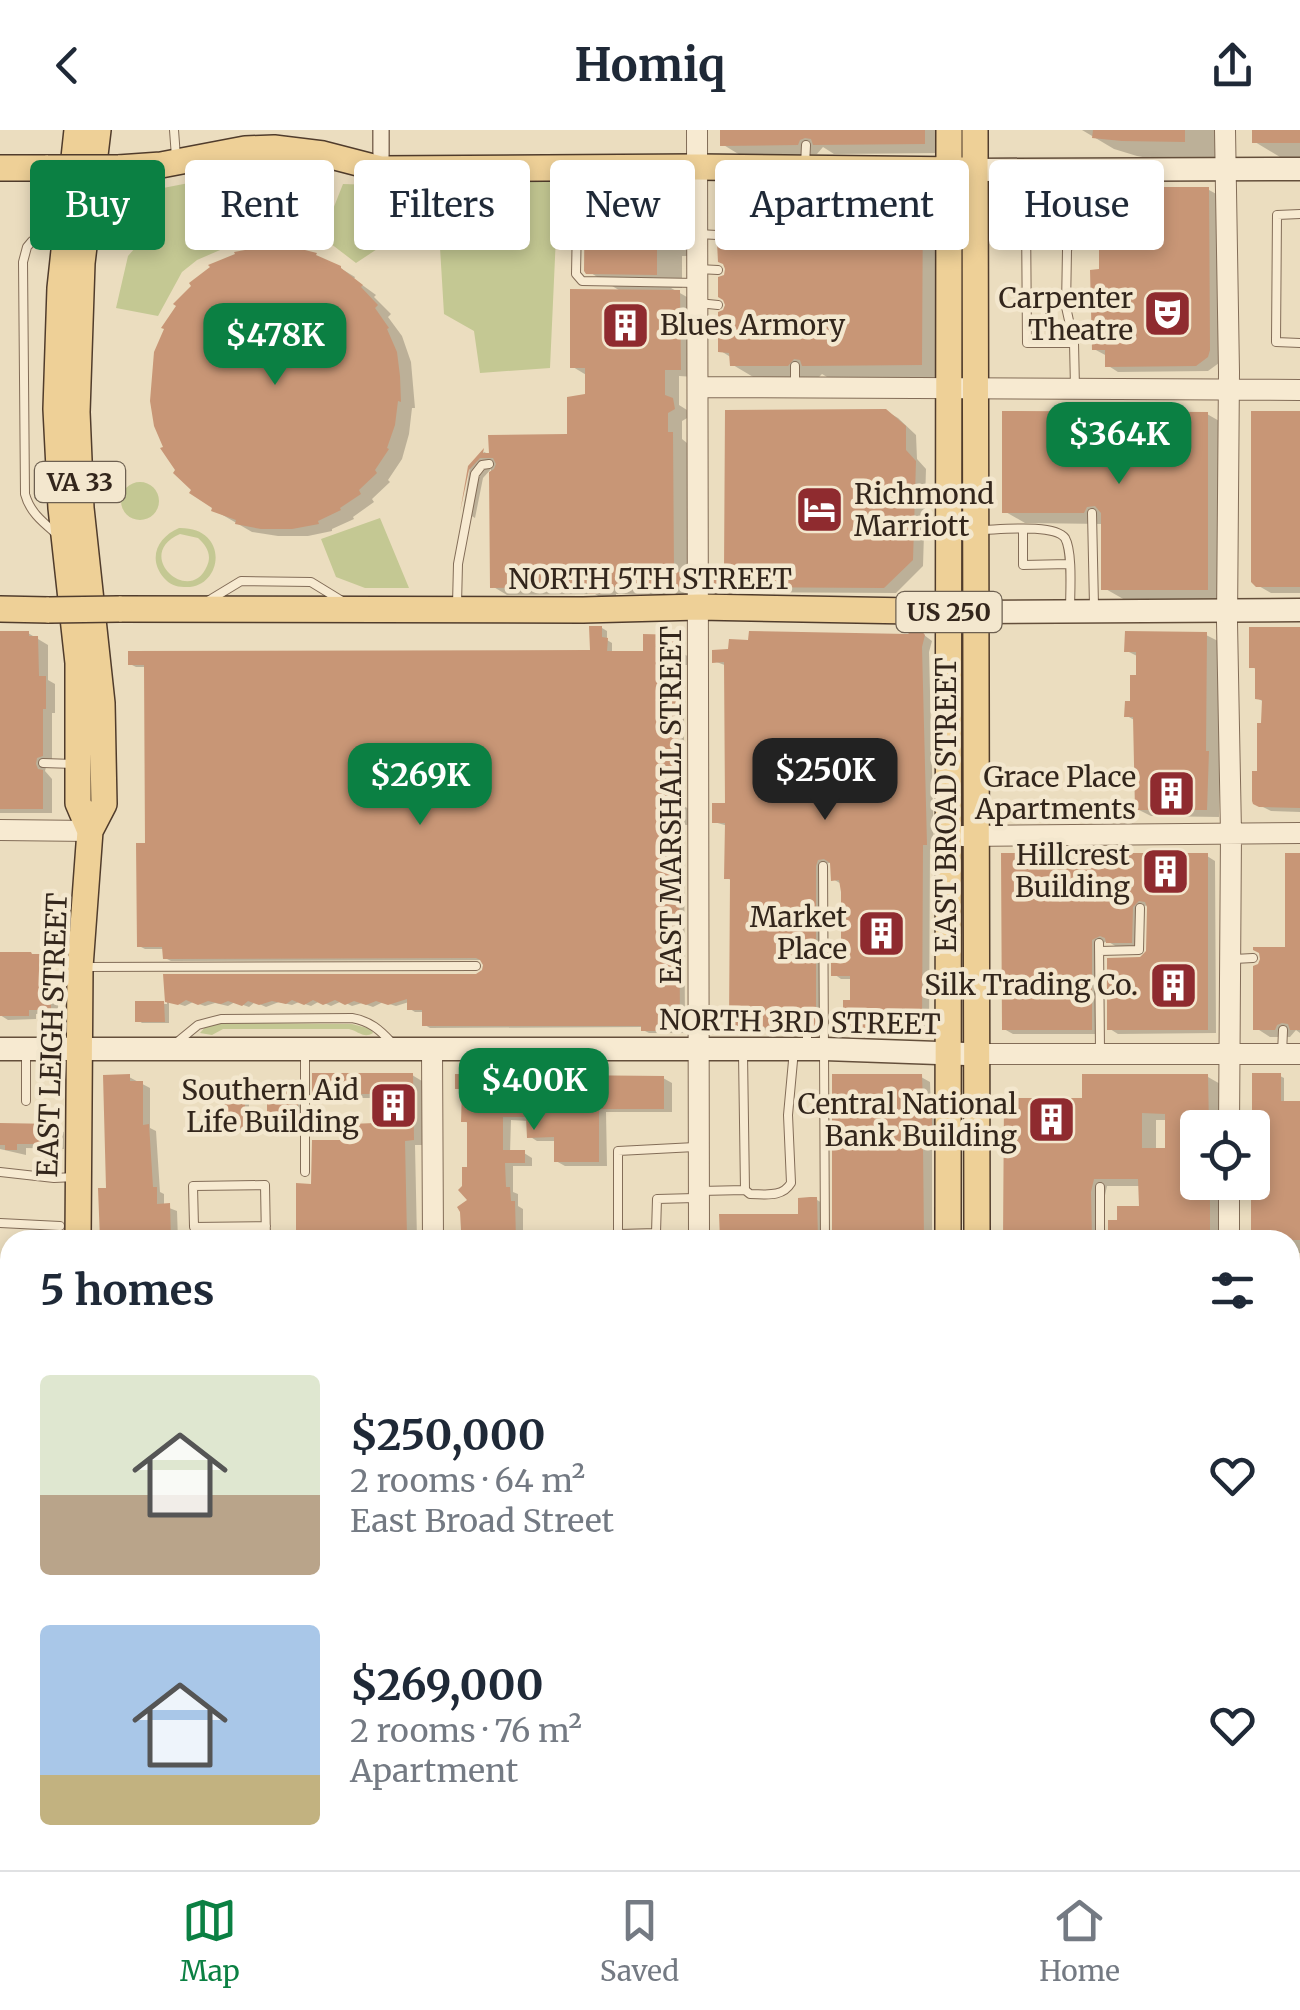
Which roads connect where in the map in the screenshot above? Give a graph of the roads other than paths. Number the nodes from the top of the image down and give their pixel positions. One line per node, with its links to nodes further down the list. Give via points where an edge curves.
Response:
1 (77, 130): 11 (main road, EAST LEIGH STREET / VA 33)
2 (98, 130): 60 (main road, EAST LEIGH STREET / VA 33, via 77,382 103,724 104,804)
3 (174, 130): 16 (lane)
4 (381, 130): 12 (street)
5 (698, 130): 18 (street, EAST MARSHALL STREET)
6 (949, 130): 15 (main road, EAST BROAD STREET / US 250)
7 (976, 130): 25 (main road, EAST BROAD STREET / US 250)
8 (1225, 130): 21 (street)
9 (246, 149): 10 (main road); 10 (lane, via 250,200 276,216 300,200); 16 (main road)
10 (306, 152): 17 (main road)
11 (73, 160)
12 (381, 160)
13 (794, 160): 14 (main road)
14 (847, 160)
15 (949, 160)
16 (176, 162): 19 (main road, bridge)
17 (354, 162)
18 (697, 167): 23 (main road); 34 (street, EAST MARSHALL STREET, via 708,234)
19 (0, 168)
20 (1164, 169): 21 (main road)
21 (1225, 169): 22 (main road); 41 (street)
22 (1300, 169)
23 (715, 170)
24 (969, 170): 25 (main road)
25 (976, 170): 26 (main road); 39 (main road, EAST BROAD STREET / US 250)
26 (989, 170)
27 (1300, 214): 36 (lane, via 1277,215 1276,324 1276,342)
28 (30, 243): 47 (lane, via 23,295 25,494 38,518)
29 (64, 250): 47 (main road, EAST LEIGH STREET / VA 33, via 56,383)
30 (576, 250): 34 (lane, via 582,281)
31 (949, 250): 38 (main road, EAST BROAD STREET / US 250)
32 (1026, 250): 35 (lane, via 1026,343)
33 (1067, 250): 35 (lane, via 1066,306)
34 (706, 286): 37 (street, EAST MARSHALL STREET)
35 (1074, 343): 40 (lane)
36 (1300, 343)
37 (698, 387): 38 (street, via 795,376); 49 (street, EAST MARSHALL STREET)
38 (950, 388): 39 (street); 55 (main road, EAST BROAD STREET / US 250)
39 (976, 388): 40 (street); 45 (main road, EAST BROAD STREET / US 250)
40 (1075, 388): 41 (street)
41 (1228, 389): 42 (street); 53 (street)
42 (1300, 390)
43 (489, 464): 51 (lane, via 474,474)
44 (1092, 513): 52 (lane)
45 (977, 530): 46 (lane); 56 (main road, EAST BROAD STREET / US 250)
46 (1022, 530): 48 (lane, via 1058,533); 48 (lane, via 1024,565)
47 (65, 541): 58 (main road, EAST LEIGH STREET / VA 33, via 78,663)
48 (1069, 564): 52 (lane)
49 (699, 607): 51 (main road, NORTH 5TH STREET); 55 (main road, NORTH 5TH STREET); 81 (street, EAST MARSHALL STREET)
50 (0, 610): 51 (main road, NORTH 5TH STREET, bridge)
51 (457, 610)
52 (1082, 610): 53 (main road, NORTH 5TH STREET); 56 (main road, NORTH 5TH STREET)
53 (1228, 610): 54 (main road, NORTH 5TH STREET); 62 (street)
54 (1300, 610)
55 (950, 612): 56 (main road, NORTH 5TH STREET); 63 (main road, EAST BROAD STREET / US 250)
56 (976, 612): 64 (main road, EAST BROAD STREET / US 250)
57 (43, 763): 58 (lane)
58 (78, 765): 60 (main road, EAST LEIGH STREET / VA 33, via 78,802)
59 (0, 830): 60 (street)
60 (90, 831): 69 (main road, EAST LEIGH STREET / VA 33)
61 (1300, 833): 62 (street)
62 (1230, 834): 64 (street); 68 (street)
63 (949, 836): 64 (street); 82 (main road, EAST BROAD STREET / US 250)
64 (975, 836): 83 (main road, EAST BROAD STREET / US 250)
65 (822, 866): 72 (lane)
66 (1140, 908): 84 (lane, via 1139,950 1100,947)
67 (1253, 958): 68 (lane)
68 (1230, 959): 85 (street)
69 (80, 966): 70 (lane); 77 (main road, EAST LEIGH STREET / VA 33)
70 (476, 966)
71 (1283, 1030): 86 (lane)
72 (804, 1043): 75 (main road, NORTH 3RD STREET); 82 (main road, NORTH 3RD STREET); 94 (lane, via 788,1115 791,1182 781,1193); 106 (lane)
73 (0, 1049): 76 (main road, NORTH 3RD STREET)
74 (398, 1049): 78 (lane, via 378,1029 352,1018 206,1022); 79 (main road, NORTH 3RD STREET); 80 (main road, NORTH 3RD STREET)
75 (743, 1049): 81 (main road, NORTH 3RD STREET); 94 (lane)
76 (26, 1050): 77 (main road, NORTH 3RD STREET); 87 (lane)
77 (78, 1050): 78 (main road, NORTH 3RD STREET); 92 (main road, EAST LEIGH STREET / VA 33)
78 (168, 1050): 79 (main road, NORTH 3RD STREET)
79 (305, 1050): 91 (lane)
80 (432, 1050): 81 (main road, NORTH 3RD STREET); 102 (street)
81 (699, 1050): 89 (street, EAST MARSHALL STREET)
82 (949, 1054): 83 (main road, NORTH 3RD STREET); 107 (main road, EAST BROAD STREET / US 250)
83 (976, 1054): 84 (street, NORTH 3RD STREET); 108 (main road, EAST BROAD STREET / US 250)
84 (1100, 1054): 85 (street, NORTH 3RD STREET)
85 (1229, 1054): 86 (street, NORTH 3RD STREET); 88 (street)
86 (1291, 1054)
87 (26, 1101)
88 (1229, 1110)
89 (700, 1147): 95 (street, EAST MARSHALL STREET); 103 (lane, via 618,1151)
90 (0, 1172): 92 (lane)
91 (305, 1172)
92 (78, 1177): 100 (main road, EAST LEIGH STREET / VA 33)
93 (1100, 1187): 109 (lane)
94 (745, 1190): 95 (lane)
95 (700, 1194): 104 (lane, via 656,1198); 105 (street, EAST MARSHALL STREET)
96 (1229, 1200): 110 (street)
97 (0, 1224): 99 (lane)
98 (266, 1226): 98 (lane, via 265,1185 194,1186 194,1227); 101 (lane)
99 (46, 1230)
100 (69, 1230)
101 (266, 1230)
102 (433, 1230)
103 (618, 1230)
104 (656, 1230)
105 (699, 1230)
106 (824, 1230)
107 (948, 1230)
108 (977, 1230)
109 (1100, 1230)
110 (1229, 1230)

